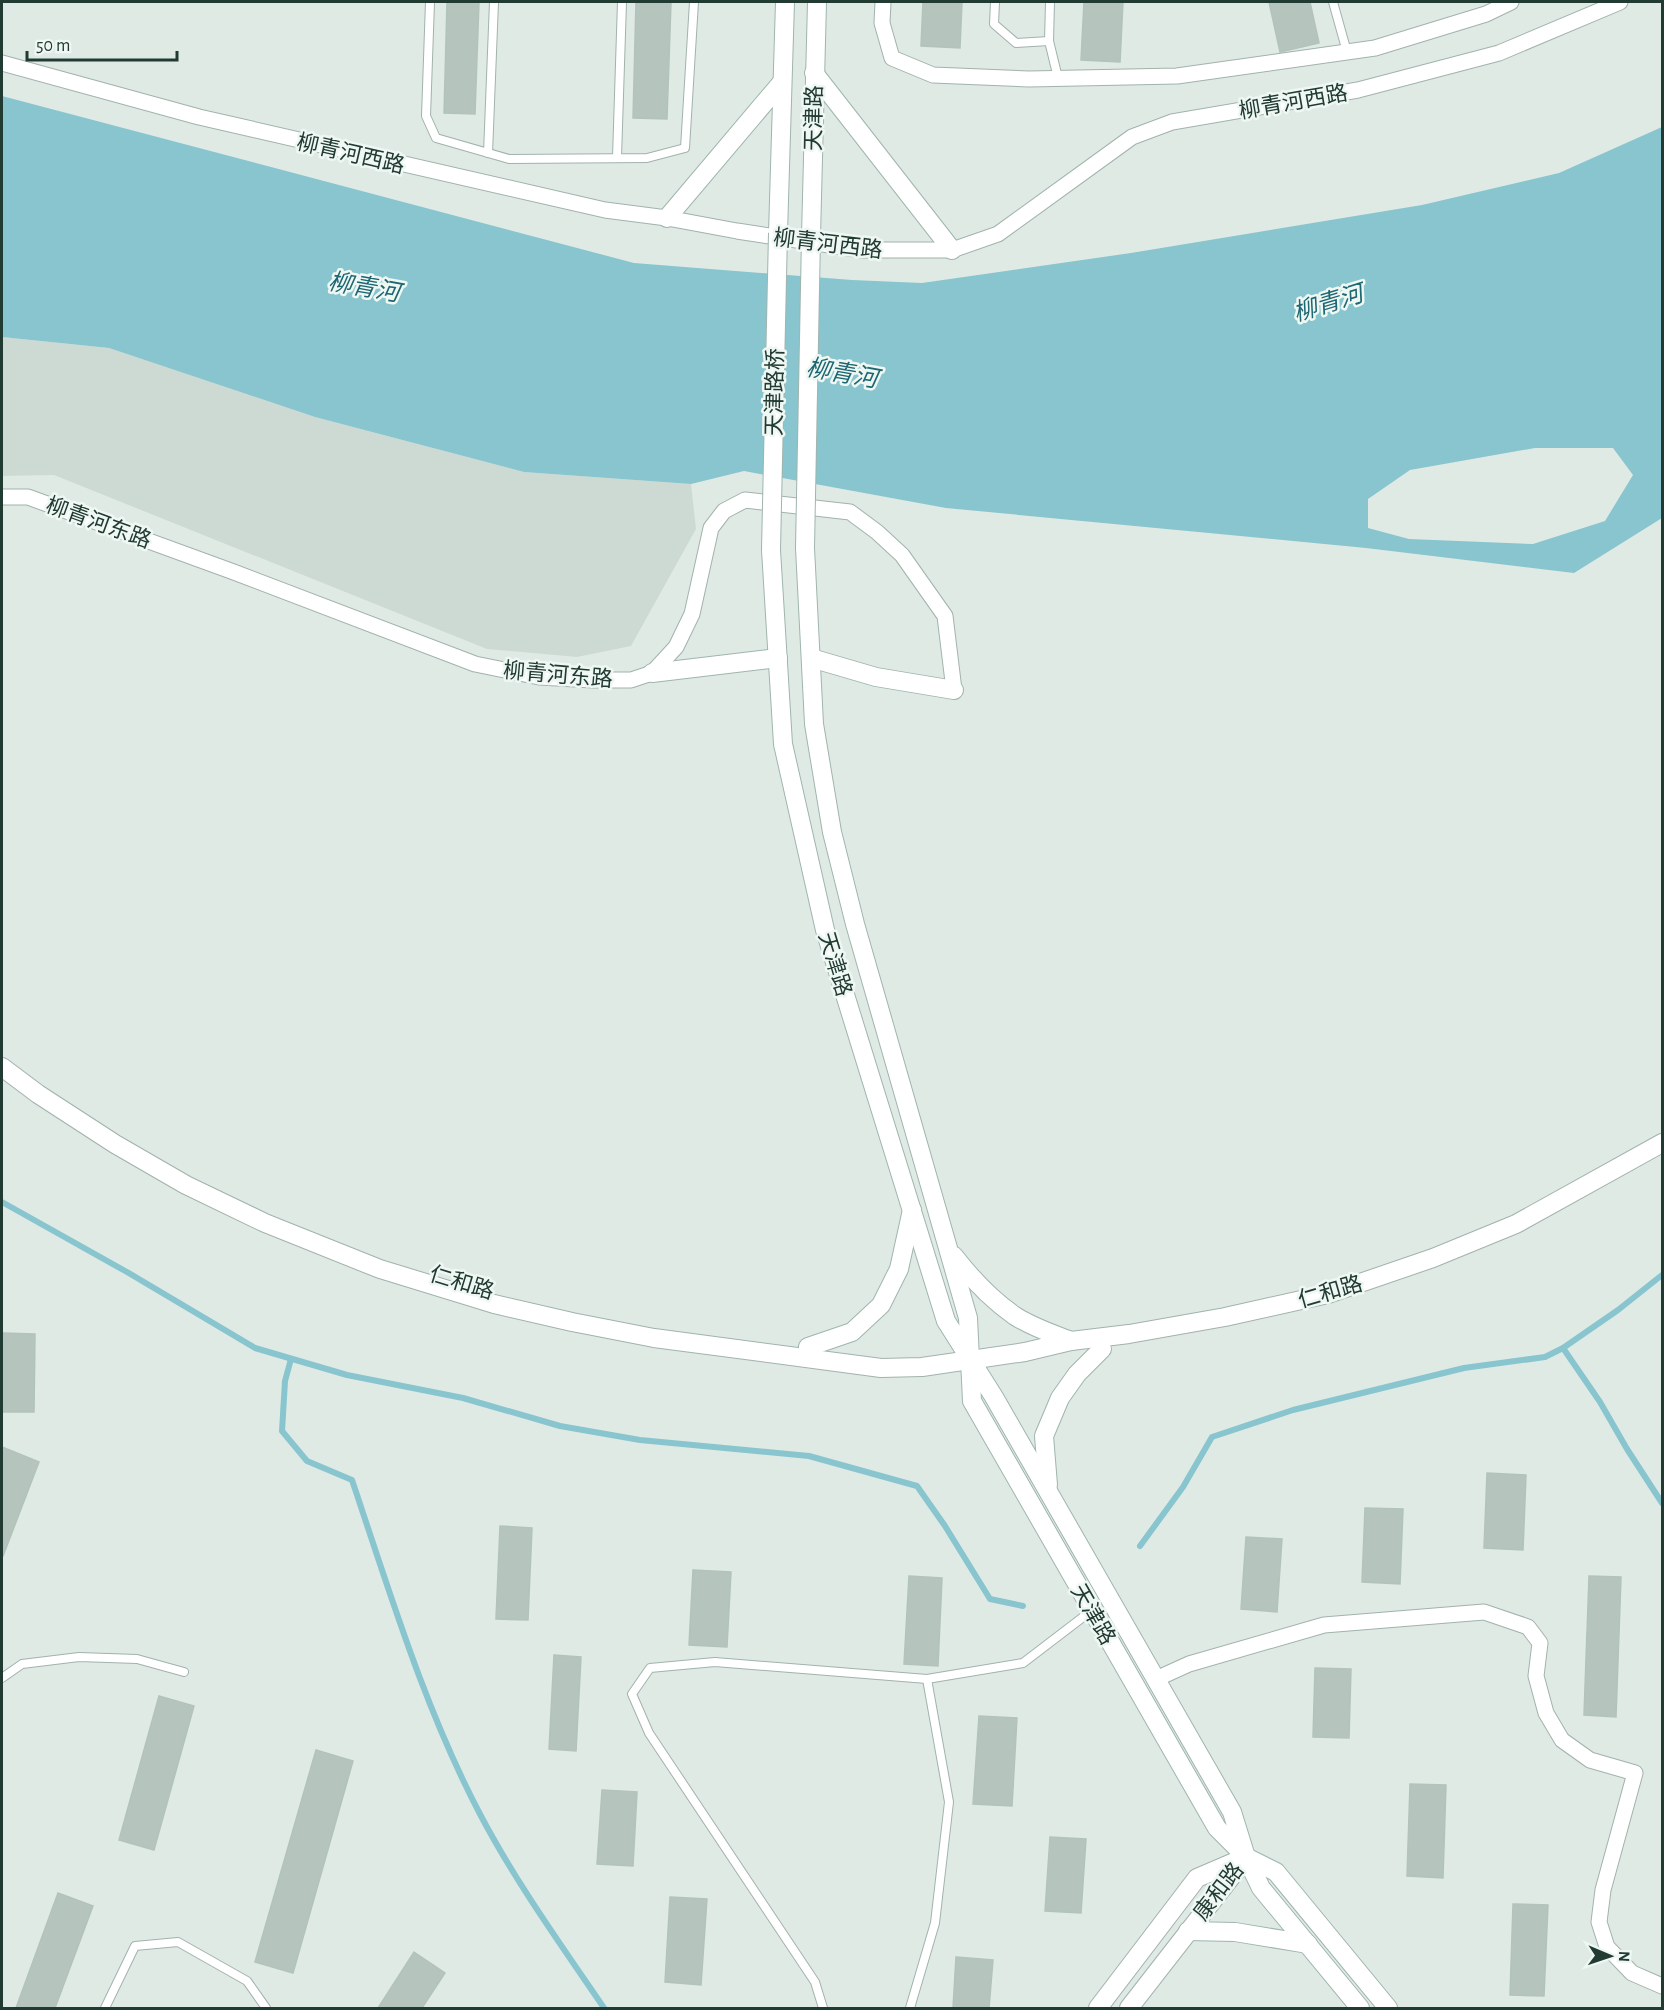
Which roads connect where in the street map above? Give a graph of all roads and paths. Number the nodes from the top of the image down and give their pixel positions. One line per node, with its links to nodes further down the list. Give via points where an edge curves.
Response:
1 (430, 2): 19 (lane, via 426,116 436,138)
2 (494, 2): 19 (lane)
3 (622, 2): 20 (lane)
4 (694, 2): 20 (lane, via 685,148 647,158)
5 (785, 2): 18 (main road, 天津路)
6 (816, 2): 16 (main road, 天津路)
7 (883, 2): 17 (street, via 882,23 892,58 933,75)
8 (995, 2): 13 (lane, via 994,24 1016,43)
9 (1050, 2): 13 (lane)
10 (1333, 2): 14 (lane)
11 (1511, 2): 14 (street, via 1486,14 1375,48)
12 (1620, 2): 24 (street, 柳青河西路, via 1499,53 1359,90 1172,122 1132,136 998,234)
13 (1049, 41): 17 (lane)
14 (1347, 52): 17 (street, via 1177,76)
15 (2, 63): 21 (street, 柳青河西路, via 199,117 412,167 605,210)
16 (814, 73): 23 (main road, 天津路); 24 (main road)
17 (1058, 78)
18 (782, 82): 21 (main road); 22 (main road, 天津路)
19 (488, 153): 20 (lane, via 508,159)
20 (617, 157)
21 (667, 218): 24 (street, 柳青河西路, via 862,250)
22 (778, 233): 27 (main road, 天津路桥, bridge)
23 (811, 236): 26 (main road, 天津路桥, bridge)
24 (952, 250)
25 (2, 497): 30 (street, 柳青河东路, via 28,497 476,664 538,677 593,680 631,680)
26 (806, 548): 29 (main road, 天津路)
27 (771, 550): 28 (main road, 天津路)
28 (778, 658): 30 (main road); 36 (main road, 天津路, via 783,744 825,930)
29 (811, 658): 31 (main road, via 876,677); 37 (main road, 天津路, via 814,724 832,832)
30 (652, 673): 31 (street, via 676,647 692,614 711,528 724,511 745,500 850,512 877,532 902,555 945,616)
31 (954, 690)
32 (2, 1053): 39 (main road, 仁和路, via 44,1086 191,1175 271,1214 383,1258 497,1294 574,1311 656,1327)
33 (2, 1067): 41 (main road, 仁和路, via 115,1144 196,1190 380,1269 494,1304 654,1338 881,1368 922,1367)
34 (1662, 1143): 38 (main road, 仁和路, via 1516,1224 1329,1294 1225,1317)
35 (1662, 1155): 40 (main road, 仁和路, via 1521,1233 1437,1269 1331,1304 1227,1328)
36 (912, 1208): 39 (main road, via 898,1269 881,1305 852,1332); 41 (main road, 天津路, via 946,1321)
37 (949, 1250): 38 (main road, via 972,1279 1014,1315); 41 (main road, 天津路, via 968,1318)
38 (1071, 1341): 41 (main road, 仁和路)
39 (808, 1347): 41 (main road, 仁和路, via 881,1358)
40 (1102, 1349): 41 (main road, 仁和路, via 1028,1362); 42 (main road, via 1060,1398 1044,1436)
41 (971, 1359): 42 (main road, 天津路); 43 (main road, 天津路, via 972,1401)
42 (1048, 1490): 47 (main road, 天津路)
43 (1092, 1611): 46 (lane, via 1023,1663); 48 (main road, 天津路, via 1217,1828)
44 (184, 1672): 45 (lane, via 137,1659 79,1657 22,1664)
45 (2, 1678)
46 (927, 1679): 54 (lane, via 715,1662 650,1668 632,1694 649,1733 815,1982); 55 (lane, via 949,1802 935,1923)
47 (1156, 1679): 48 (main road, 天津路, via 1232,1812); 51 (street, via 1189,1664 1324,1625 1484,1612 1528,1627 1540,1643 1536,1676 1546,1713 1562,1740 1590,1760 1635,1773 1603,1890 1599,1922 1607,1947 1632,1974)
48 (1246, 1857): 49 (main road, 康和路); 50 (main road, 天津路, via 1261,1888); 56 (main road, 康和路, via 1197,1878); 59 (main road, 天津路, via 1276,1872)
49 (1188, 1931): 50 (main road, via 1235,1932); 57 (main road, 康和路)
50 (1308, 1944): 58 (main road, 天津路)
51 (1662, 1986)
52 (105, 2008): 53 (lane, via 135,1946 178,1942 247,1982)
53 (267, 2008)
54 (823, 2008)
55 (910, 2008)
56 (1098, 2008)
57 (1129, 2008)
58 (1360, 2008)
59 (1388, 2008)

